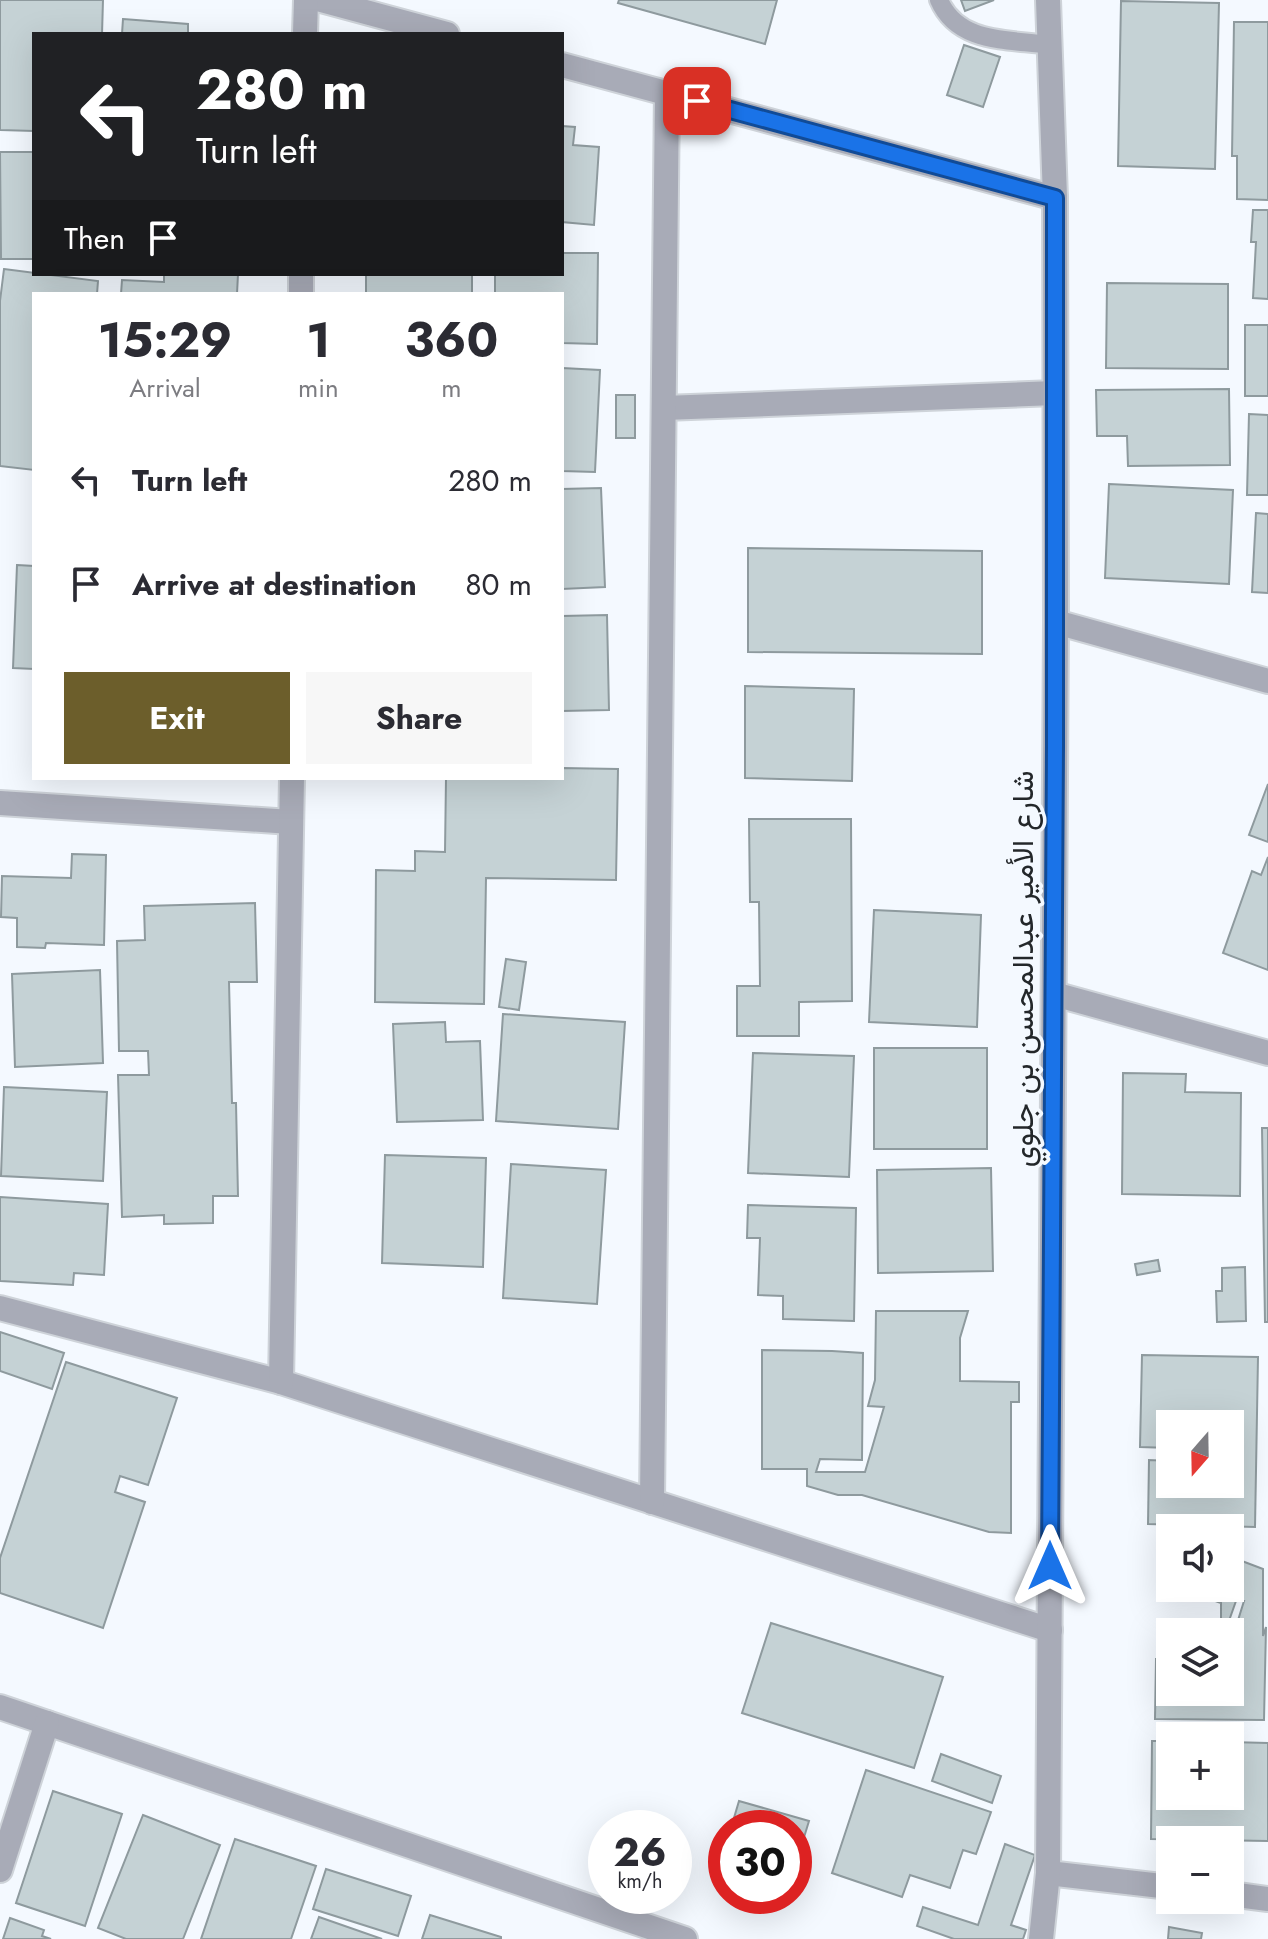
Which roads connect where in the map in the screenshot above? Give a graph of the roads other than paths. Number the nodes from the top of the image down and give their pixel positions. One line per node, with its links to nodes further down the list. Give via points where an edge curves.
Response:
1 (306, 0): 5 (street)
2 (321, 0): 6 (street)
3 (939, 0): 7 (lane, via 957,26 977,35)
4 (1048, 0): 7 (street, شارع الأمير عبدالمحسن بن جلوي)
5 (305, 32)
6 (440, 32)
7 (1049, 45): 10 (street, شارع الأمير عبدالمحسن بن جلوي)
8 (564, 66): 9 (street)
9 (667, 93): 10 (street); 12 (street)
10 (1055, 198): 11 (street, شارع الأمير عبدالمحسن بن جلوي)
11 (1055, 393): 12 (street); 13 (street, شارع الأمير عبدالمحسن بن جلوي)
12 (664, 408): 22 (street)
13 (1056, 622): 14 (street); 18 (street, شارع الأمير عبدالمحسن بن جلوي)
14 (1268, 681)
15 (292, 780): 17 (street)
16 (0, 803): 17 (street)
17 (291, 822): 21 (street)
18 (1054, 994): 19 (street); 23 (street, شارع الأمير عبدالمحسن بن جلوي)
19 (1268, 1053)
20 (0, 1308): 21 (street)
21 (281, 1382): 22 (street)
22 (652, 1502): 23 (street)
23 (1050, 1630): 27 (street, شارع الأمير عبدالمحسن بن جلوي)
24 (0, 1707): 25 (street)
25 (47, 1723): 26 (street); 31 (street)
26 (0, 1870)
27 (1048, 1873): 28 (street); 33 (street, شارع الأمير عبدالمحسن بن جلوي)
28 (1156, 1885)
29 (1244, 1896): 30 (street)
30 (1268, 1899)
31 (655, 1934): 32 (street)
32 (685, 1939)
33 (1041, 1939)

